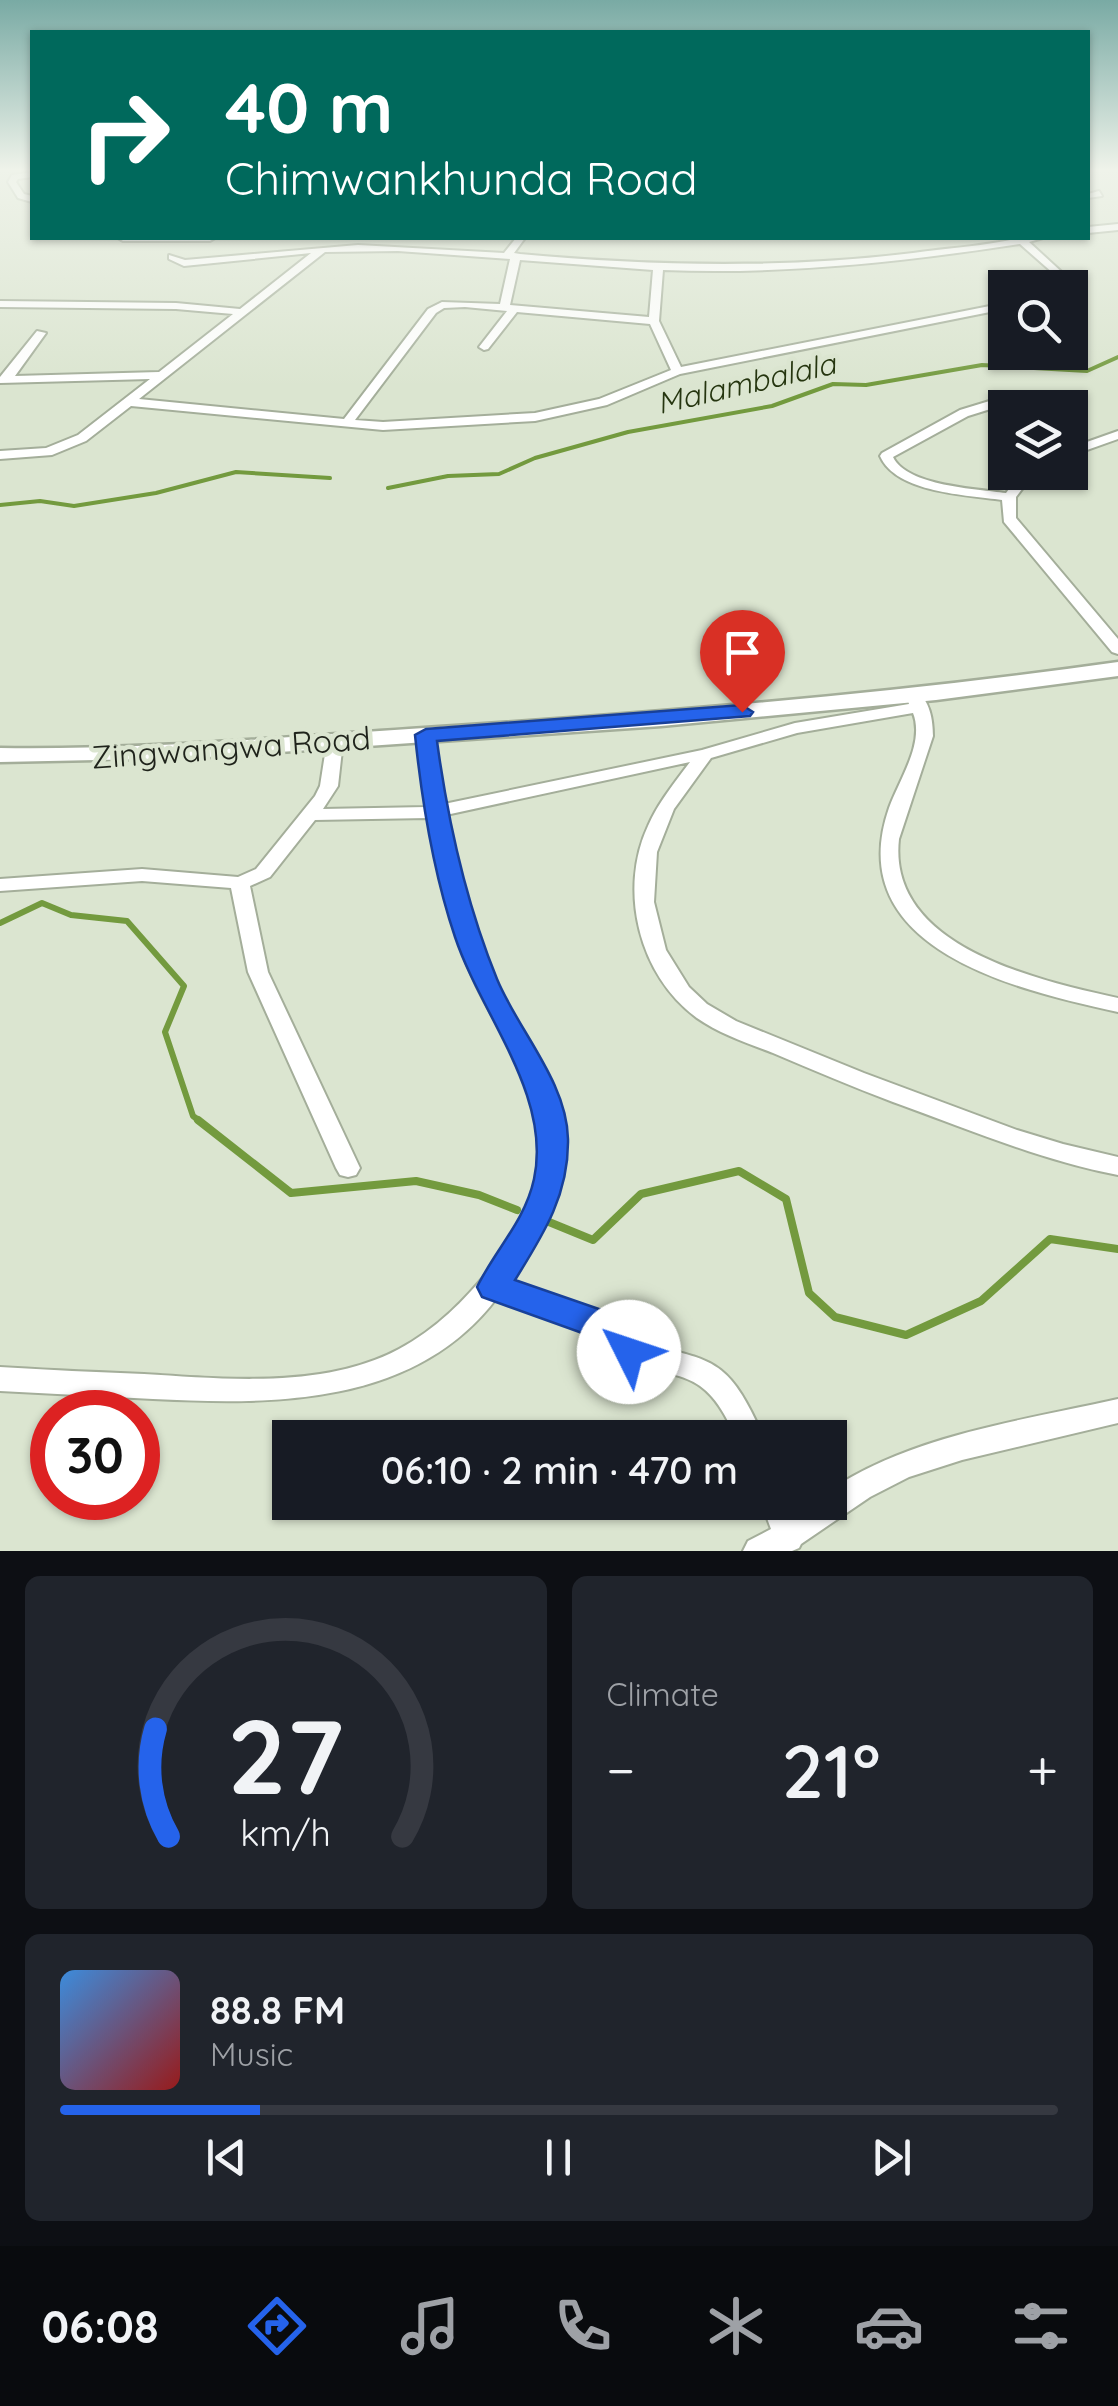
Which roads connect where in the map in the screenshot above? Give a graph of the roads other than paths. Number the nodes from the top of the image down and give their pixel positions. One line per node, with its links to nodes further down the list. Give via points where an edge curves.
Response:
1 (329, 241): 5 (street)
2 (518, 241): 6 (street)
3 (1009, 241): 8 (street, via 818,265)
4 (1022, 241): 9 (street)
5 (323, 250): 6 (street); 7 (street, via 184,263); 13 (street)
6 (512, 255): 8 (street); 11 (street)
7 (172, 256)
8 (658, 268): 14 (street)
9 (1055, 270)
10 (0, 304): 13 (street)
11 (510, 309): 14 (street); 16 (street); 22 (street, via 457,303 436,308)
12 (988, 309): 17 (street)
13 (243, 312): 18 (street)
14 (654, 322): 17 (street)
15 (41, 333): 19 (street)
16 (484, 346)
17 (677, 370): 22 (street, via 603,402 536,417)
18 (162, 375): 19 (street); 20 (street)
19 (3, 380)
20 (130, 402): 22 (street); 25 (street, via 70,445)
21 (988, 406): 27 (street, via 890,450 886,464 916,480)
22 (346, 424)
23 (1118, 435): 24 (street)
24 (1088, 446)
25 (0, 455)
26 (1014, 490): 27 (street)
27 (1008, 497): 28 (street, via 1014,527)
28 (1118, 649)
29 (1118, 669): 30 (street, Zingwangwa Road)
30 (917, 702): 31 (street, Zingwangwa Road); 34 (street); 39 (street, via 925,736 888,855 891,880 906,907 948,945 1000,974)
31 (426, 735): 32 (street, Zingwangwa Road); 35 (street)
32 (335, 740): 33 (street, Zingwangwa Road, via 114,756); 36 (street, via 329,786)
33 (0, 754)
34 (705, 754): 35 (street); 40 (street, via 655,830 644,900 660,959 699,1008 868,1084 1042,1148)
35 (434, 812): 36 (street); 42 (street, via 467,934 547,1103 553,1137 540,1214)
36 (312, 815): 37 (street, via 263,873)
37 (240, 883): 38 (street, via 142,875); 41 (street, via 258,972)
38 (0, 885)
39 (1118, 1005)
40 (1118, 1166)
41 (348, 1168)
42 (494, 1287): 43 (street, via 417,1354 325,1387 257,1392); 45 (street, via 613,1329 623,1350 679,1361 715,1378 736,1400)
43 (0, 1379)
44 (1118, 1411): 47 (street, via 916,1462 873,1479)
45 (743, 1420)
46 (782, 1520): 47 (street)
47 (789, 1538): 48 (street)
48 (758, 1551)

